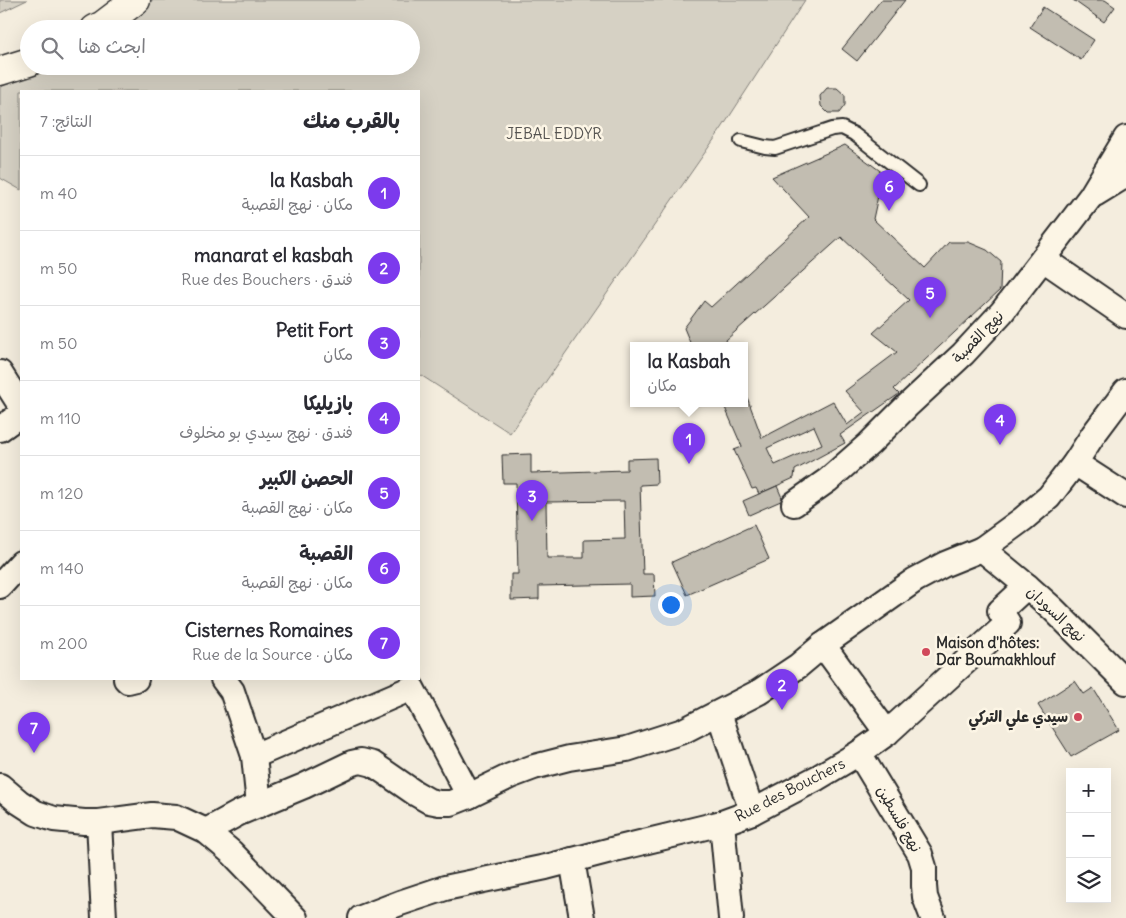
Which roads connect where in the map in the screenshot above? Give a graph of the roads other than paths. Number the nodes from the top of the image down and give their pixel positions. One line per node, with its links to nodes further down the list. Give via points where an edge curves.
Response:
1 (136, 0): 2 (street)
2 (108, 20)
3 (20, 65): 4 (street)
4 (0, 71)
5 (1126, 138): 9 (street, نهج القصبة)
6 (741, 141): 8 (lane, via 775,148 842,128 871,146)
7 (1126, 175): 9 (street)
8 (919, 185)
9 (1091, 196): 10 (street, نهج القصبة)
10 (1043, 259): 11 (street); 19 (street, نهج القصبة, via 1002,312 963,354 869,444)
11 (1126, 316)
12 (0, 374): 14 (street)
13 (1126, 392): 17 (street)
14 (20, 404)
15 (20, 415): 16 (street)
16 (0, 429)
17 (1075, 464): 18 (street); 20 (street, via 1049,497)
18 (1126, 496)
19 (794, 504)
20 (982, 549): 23 (street, نهج السودان); 24 (street, via 915,580)
21 (20, 564): 22 (street)
22 (0, 586)
23 (1027, 586): 25 (street, نهج السودان); 28 (street, Rue des Bouchers, via 1000,611 1008,624)
24 (823, 645): 27 (street, via 767,687); 28 (street)
25 (1126, 682)
26 (232, 683): 30 (street)
27 (719, 713): 32 (street, via 683,731 628,749 534,767); 34 (street)
28 (887, 733): 29 (street, Rue des Bouchers)
29 (860, 753): 34 (street, Rue des Bouchers); 44 (street, نهج فلسطين, via 920,854 925,897)
30 (254, 756): 32 (street, via 412,688); 33 (street)
31 (0, 786): 35 (street, via 36,813 54,819)
32 (469, 796): 33 (street, via 451,803 429,801 373,764 361,761)
33 (259, 805): 37 (street)
34 (752, 812): 36 (street, Rue des Bouchers)
35 (99, 822): 37 (street, via 152,815 176,817); 39 (street)
36 (722, 823): 38 (street, Rue des Bouchers); 43 (street)
37 (206, 831): 40 (street, via 232,853)
38 (572, 860): 41 (street, Rue des Bouchers, via 445,888); 42 (street)
39 (104, 918)
40 (294, 918)
41 (362, 918)
42 (582, 918)
43 (731, 918)
44 (933, 918)

